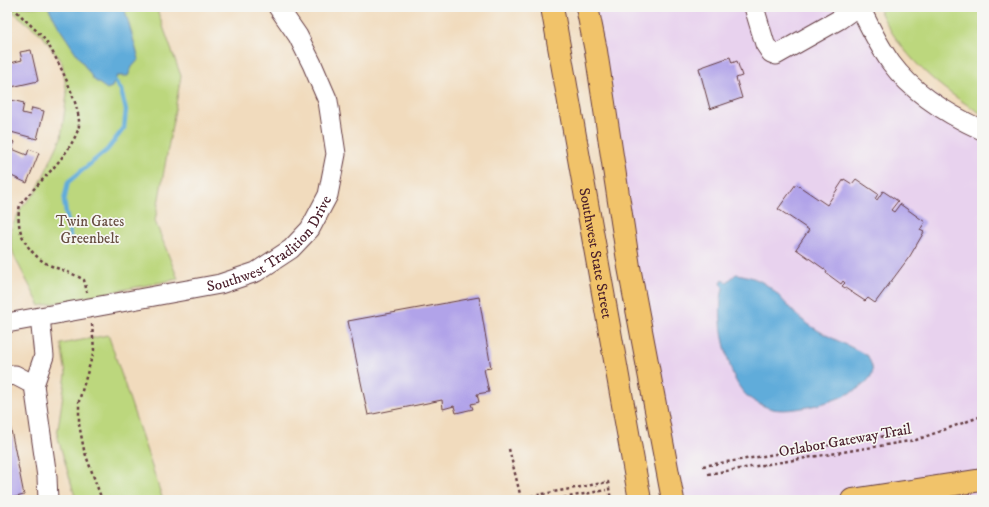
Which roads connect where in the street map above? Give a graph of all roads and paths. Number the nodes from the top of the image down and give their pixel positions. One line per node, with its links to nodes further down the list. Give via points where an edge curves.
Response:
1 (13, 7): 8 (path, via 42,37 55,58 76,104 79,128 70,145 20,205 19,230 23,241 39,258 84,280)
2 (278, 7): 8 (street, Southwest Tradition Drive, via 301,43 328,101 336,154 328,195 310,229 291,250 240,278 220,284)
3 (552, 7): 25 (main road, Southwest State Street)
4 (587, 7): 26 (main road, Southwest State Street, via 629,267)
5 (754, 7): 6 (street, via 765,44 771,53 776,55)
6 (858, 7): 7 (street, via 892,64 913,86 949,113)
7 (982, 130)
8 (90, 307): 9 (street, Southwest Tradition Drive); 22 (path, via 94,350 79,401 79,424 84,450)
9 (40, 317): 10 (street, Southwest Tradition Drive); 12 (street, via 44,356)
10 (7, 323)
11 (7, 376): 12 (street, via 15,375)
12 (34, 385): 21 (street)
13 (982, 416): 14 (path, Orlabor Gateway Trail, via 931,436)
14 (898, 443): 16 (path, via 897,434); 17 (path, Orlabor Gateway Trail)
15 (509, 449): 20 (path)
16 (703, 466)
17 (708, 474)
18 (982, 480): 27 (main road)
19 (606, 490): 23 (path)
20 (521, 499): 24 (path, via 608,482)
21 (48, 500)
22 (102, 500)
23 (552, 500)
24 (611, 500)
25 (640, 500)
26 (673, 500)
27 (852, 500)

